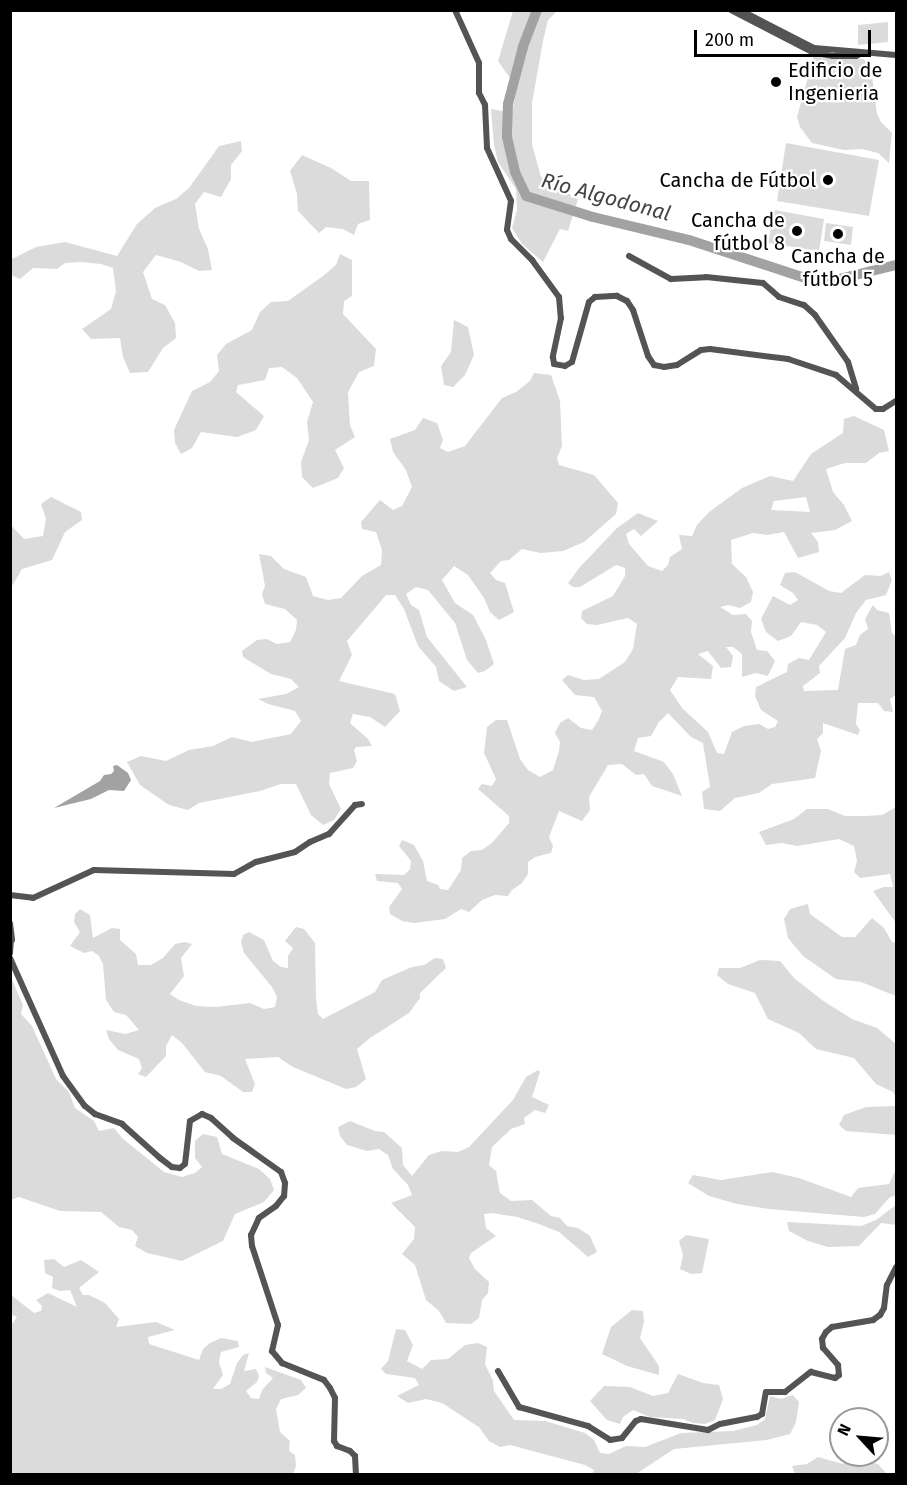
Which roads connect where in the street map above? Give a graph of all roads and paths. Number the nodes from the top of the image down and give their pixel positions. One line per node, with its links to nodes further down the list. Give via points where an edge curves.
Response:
1 (455, 10): 7 (street, via 480,63 479,93 485,105 487,148 511,201 507,230 559,297 561,318 554,364 564,366 572,362 589,302 595,297 616,296 627,301 633,310 654,365 677,365 701,350 717,349 804,362 836,375)
2 (731, 10): 4 (street)
3 (740, 10): 4 (street)
4 (794, 42): 5 (street, via 812,52 833,56)
5 (897, 55)
6 (629, 256): 7 (street, via 671,279 706,277 763,283 779,297 804,305 848,362)
7 (856, 389): 8 (street, via 876,409)
8 (897, 401)
9 (362, 804): 10 (street, via 355,805 329,834 295,852 256,862 234,874 94,870 33,898)
10 (10, 895)
11 (10, 923): 12 (street)
12 (11, 939): 13 (street)
13 (10, 953)
14 (10, 958): 17 (street, via 63,1076 95,1114 122,1124 160,1158 180,1168 185,1164 190,1121 202,1114 280,1172 285,1183 284,1196 260,1218 251,1235 278,1325 272,1351 282,1364 324,1380 330,1388 337,1420 334,1441 355,1456)
15 (897, 1267): 16 (street, via 887,1285 880,1316 832,1327 822,1339 823,1348 838,1365 835,1378 811,1372 785,1392 766,1392 762,1414 757,1417 708,1430 641,1419 622,1438 610,1440 588,1426 519,1407)
16 (498, 1371)
17 (356, 1474)

